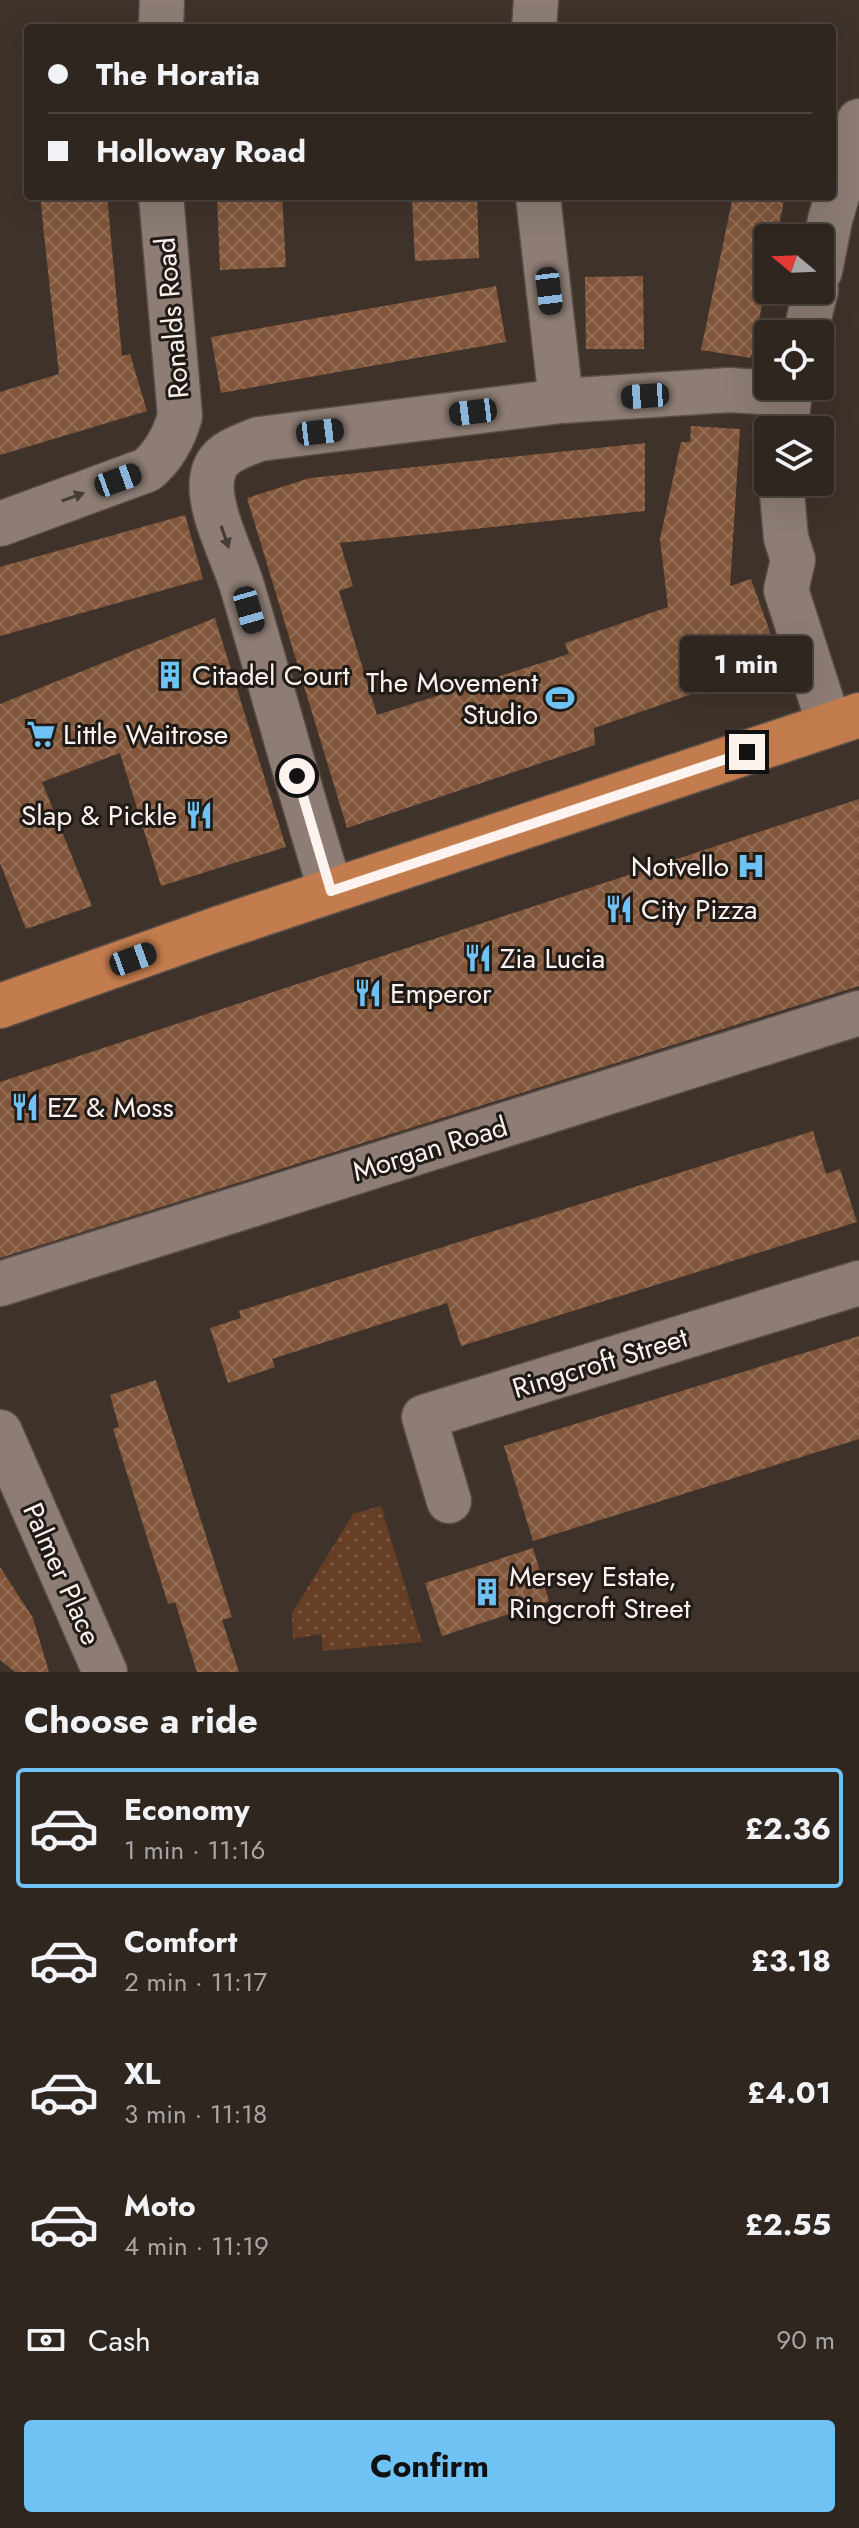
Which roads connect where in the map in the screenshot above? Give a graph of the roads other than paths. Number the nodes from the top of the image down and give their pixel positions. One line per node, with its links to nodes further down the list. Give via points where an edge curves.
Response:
1 (162, 0): 3 (street)
2 (536, 0): 4 (street)
3 (161, 24)
4 (534, 24)
5 (859, 121): 8 (street)
6 (161, 200): 13 (street, Ronalds Road, via 180,416)
7 (538, 200): 11 (street)
8 (836, 200)
9 (836, 200): 10 (street)
10 (829, 224)
11 (561, 401): 12 (street, via 729,390); 14 (street, via 259,439)
12 (789, 403)
13 (172, 439): 14 (street); 16 (street, one-way to 13, via 147,470)
14 (218, 462): 18 (street, one-way to 18, via 213,500)
15 (782, 496): 17 (street, via 793,560 786,590)
16 (0, 524)
17 (844, 720): 18 (highway)
18 (331, 891): 19 (highway)
19 (0, 1006)
20 (859, 1013): 22 (street, Morgan Road)
21 (859, 1283): 24 (street, Ringcroft Street, via 424,1417)
22 (0, 1284)
23 (0, 1432): 25 (street, Palmer Place)
24 (449, 1501)
25 (105, 1672)

